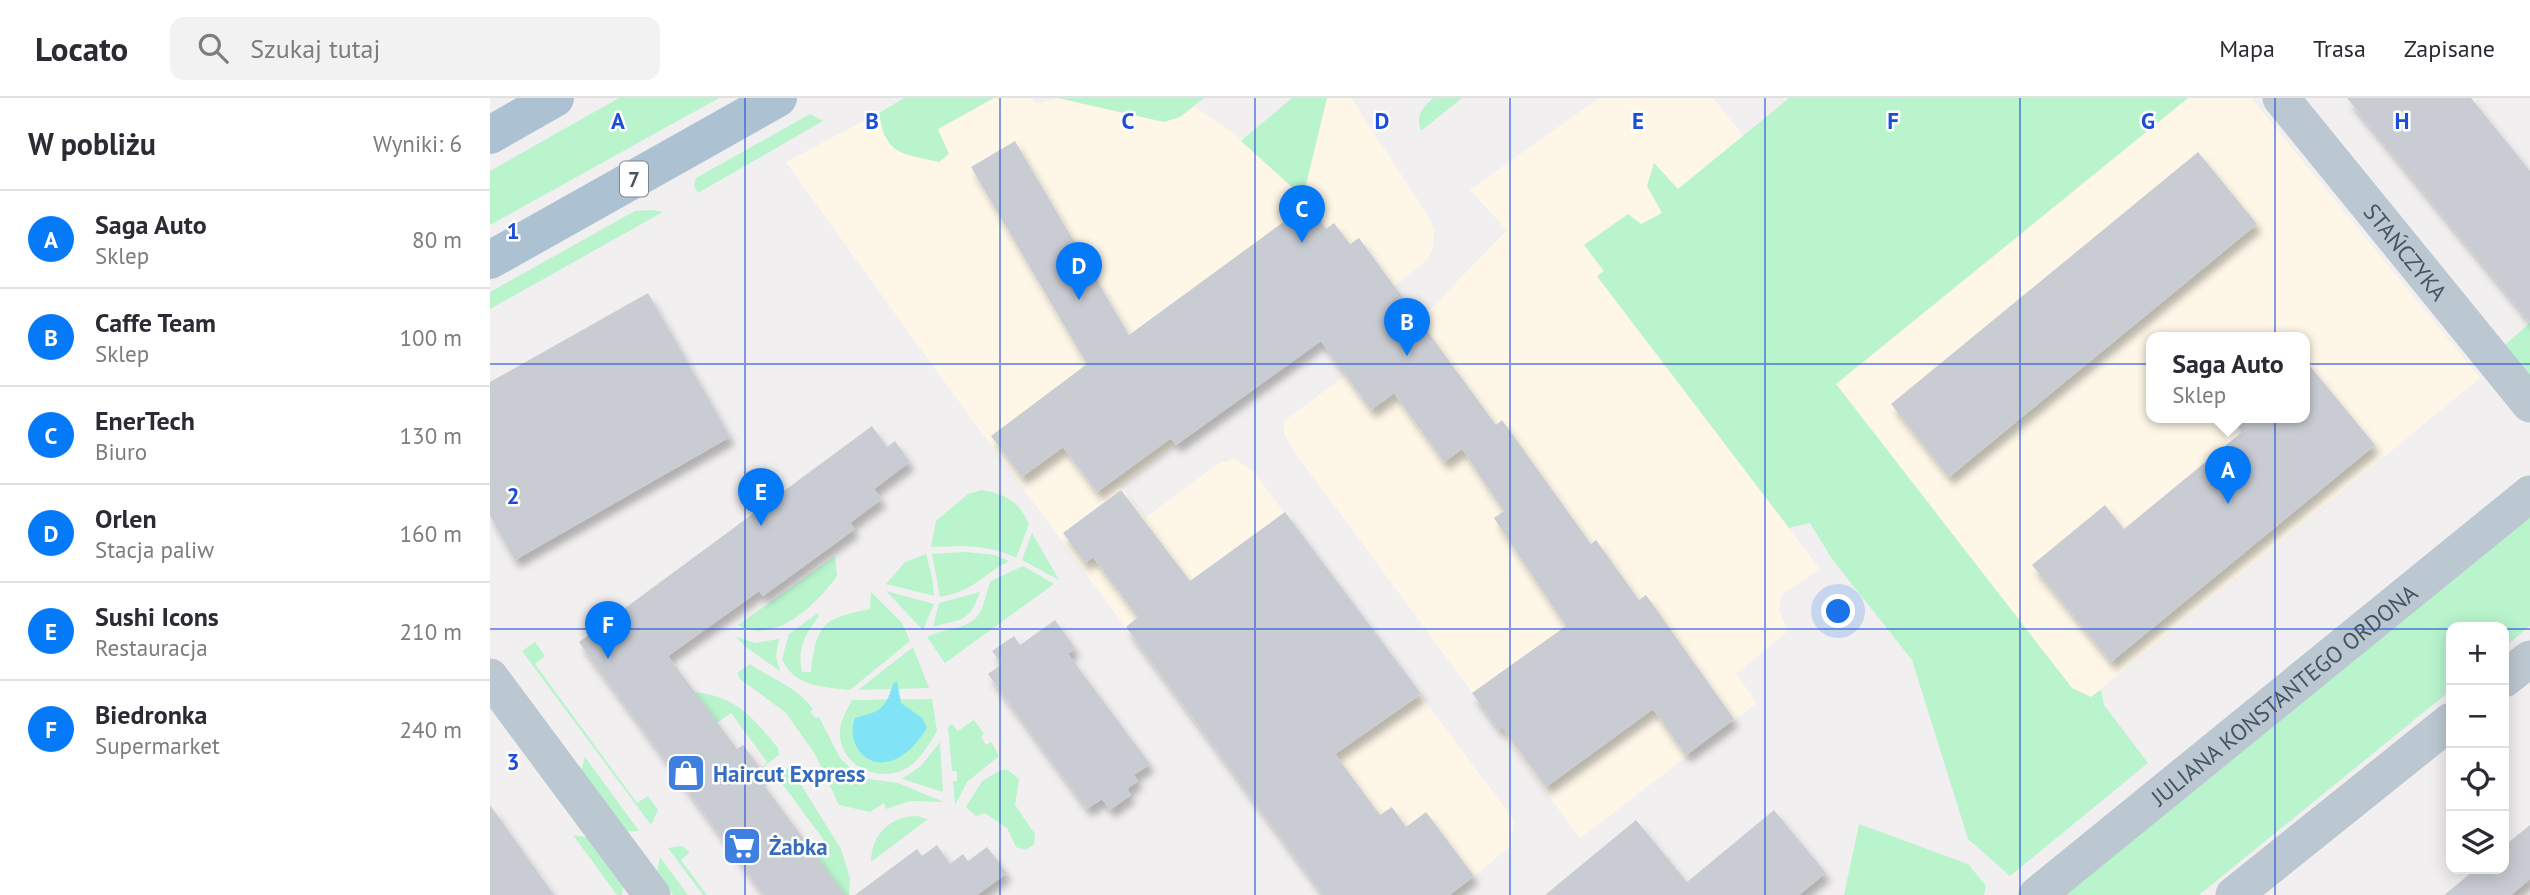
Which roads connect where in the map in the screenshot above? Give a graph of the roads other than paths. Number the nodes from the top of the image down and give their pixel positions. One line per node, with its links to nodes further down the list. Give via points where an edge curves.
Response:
1 (555, 98): 4 (main road)
2 (778, 98): 5 (main road, 7)
3 (2281, 98): 6 (street, STAŃCZYKA)
4 (490, 135)
5 (490, 260)
6 (2530, 404)
7 (2530, 494): 13 (street, JULIANA KONSTANTEGO ORDONA)
8 (2530, 659): 9 (street)
9 (2509, 675)
10 (490, 677): 12 (street)
11 (2446, 725): 14 (street)
12 (652, 895)
13 (2037, 895)
14 (2234, 895)

